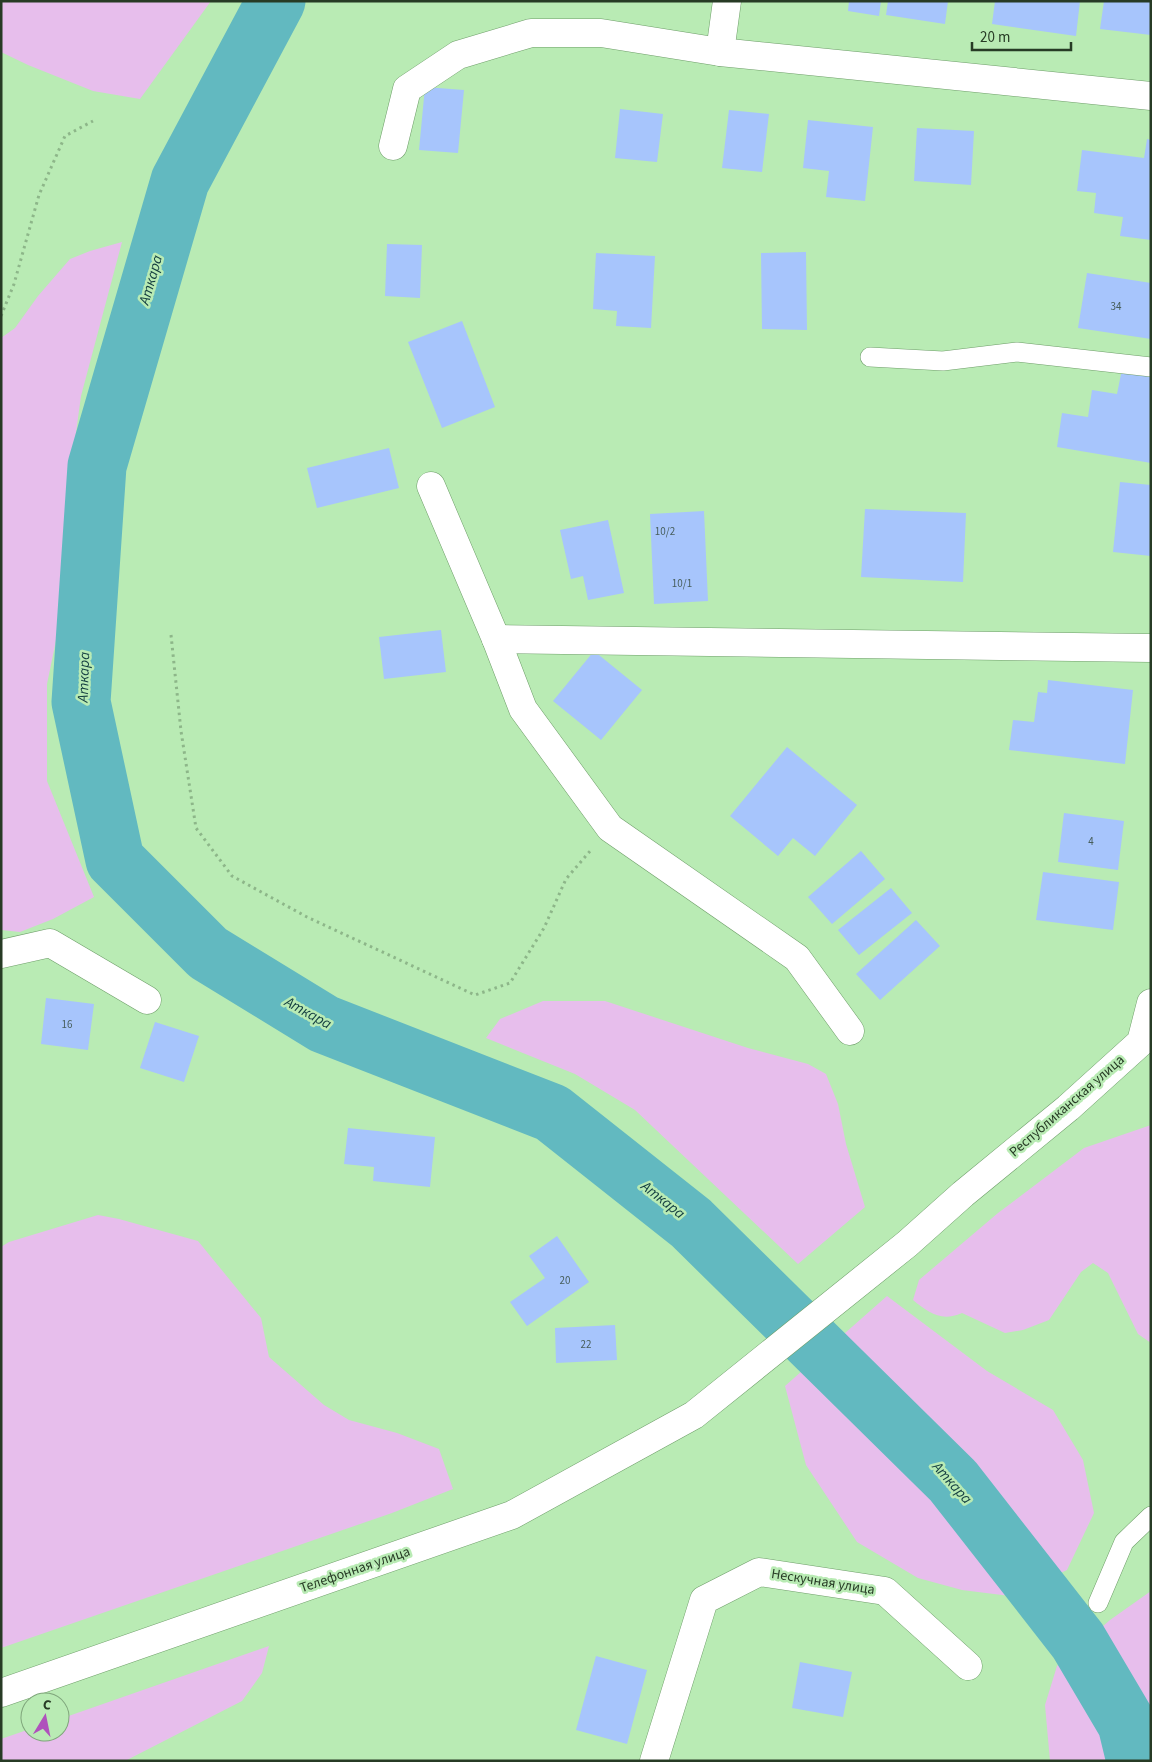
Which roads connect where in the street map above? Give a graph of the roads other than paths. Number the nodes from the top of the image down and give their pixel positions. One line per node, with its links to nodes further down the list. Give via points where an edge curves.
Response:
1 (727, 1): 2 (street)
2 (720, 52): 3 (street); 4 (street, via 601,33 531,33 458,55 407,89)
3 (1151, 96)
4 (393, 146)
5 (870, 358): 6 (lane, via 943,361 1017,352)
6 (1151, 367)
7 (431, 486): 8 (street)
8 (496, 639): 9 (street); 13 (street, via 523,709 610,828 798,958)
9 (1151, 648)
10 (1, 954): 11 (street, via 50,942)
11 (147, 1000)
12 (1151, 1004): 14 (street, Республиканская улица)
13 (850, 1031)
14 (1146, 1043): 15 (street, Республиканская улица, via 907,1244)
15 (694, 1415): 19 (street, Телефонная улица, via 512,1515)
16 (1151, 1516): 17 (lane, via 1124,1542)
17 (1098, 1603)
18 (968, 1666): 20 (street, Нескучная улица, via 885,1591 759,1572 704,1600)
19 (1, 1693)
20 (654, 1761)

